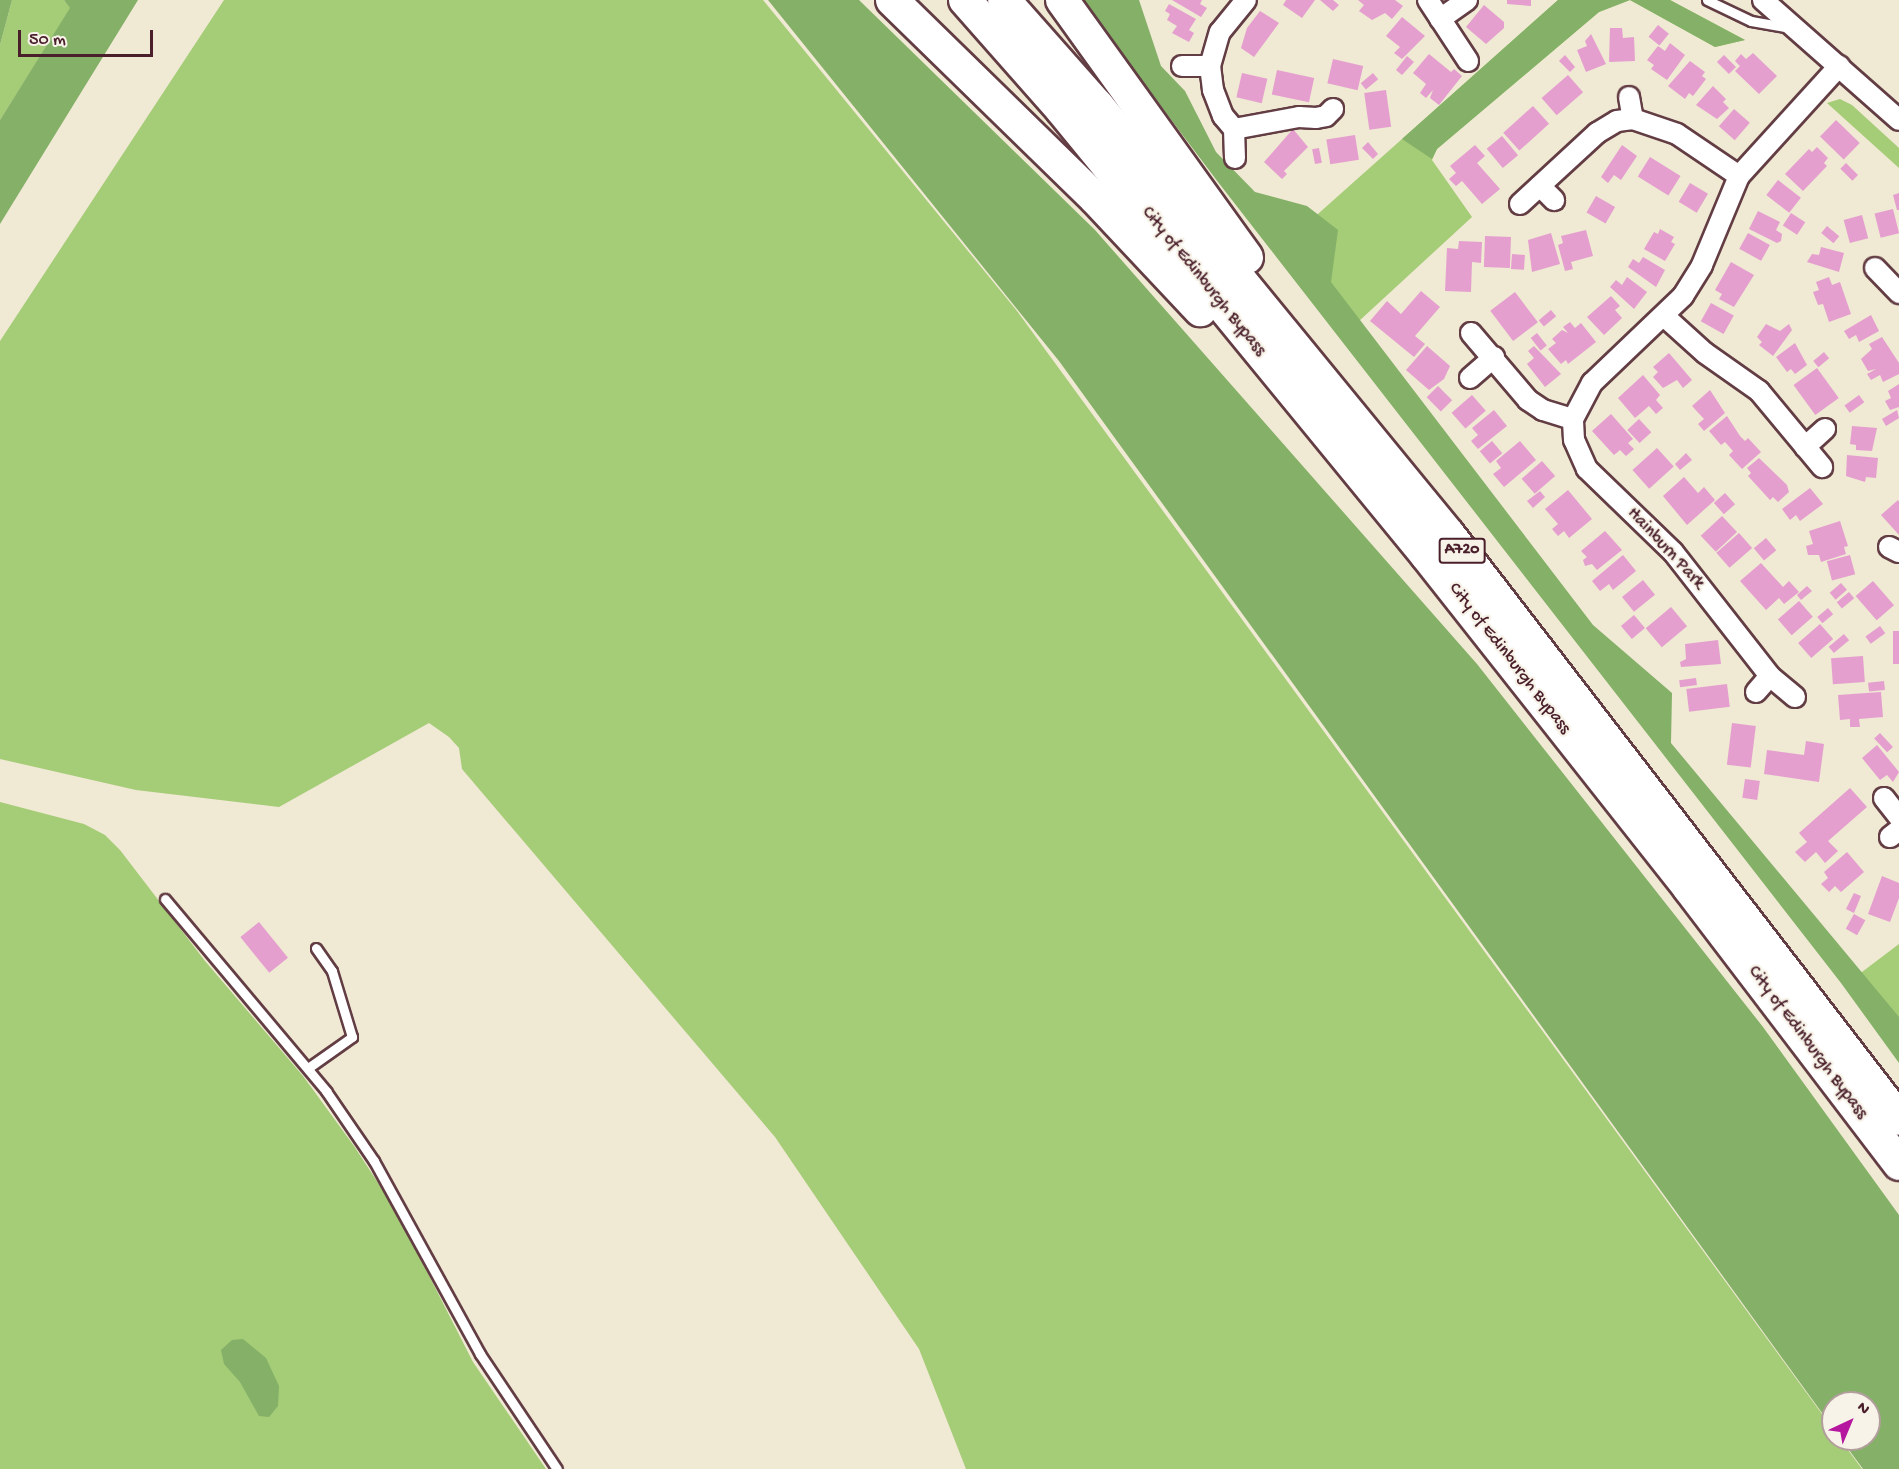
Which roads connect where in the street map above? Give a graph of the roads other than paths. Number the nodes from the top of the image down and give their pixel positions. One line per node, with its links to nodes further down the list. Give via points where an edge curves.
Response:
1 (892, 0): 37 (highway, via 1095,198)
2 (965, 0): 37 (highway, City of Edinburgh Bypass / A720, via 1062,110)
3 (1004, 0): 36 (highway, City of Edinburgh Bypass / A720, via 1097,105)
4 (1062, 0): 36 (highway)
5 (1246, 0): 14 (street, via 1220,32)
6 (1428, 0): 10 (street)
7 (1467, 0): 10 (street)
8 (1707, 0): 11 (lane, via 1751,21)
9 (1763, 0): 11 (street)
10 (1440, 19): 12 (street)
11 (1796, 29): 15 (street)
12 (1468, 61)
13 (1182, 66): 14 (street)
14 (1210, 66): 20 (street, via 1219,107)
15 (1839, 66): 19 (street); 22 (street)
16 (1629, 97): 18 (street)
17 (1333, 109): 20 (street, via 1326,116)
18 (1633, 118): 22 (street, via 1677,134); 23 (street, via 1617,121 1597,133)
19 (1899, 120)
20 (1234, 129): 21 (street)
21 (1235, 158)
22 (1739, 176): 28 (street, via 1702,265 1683,296)
23 (1540, 186): 24 (street); 25 (street)
24 (1554, 200)
25 (1520, 204)
26 (1875, 268): 27 (street)
27 (1898, 287)
28 (1664, 316): 32 (street, via 1592,383); 34 (street, via 1705,353 1759,391)
29 (1472, 333): 30 (street)
30 (1494, 357): 31 (street); 32 (street, via 1528,400 1543,410)
31 (1470, 378)
32 (1573, 419): 38 (street, Hainburn Park, via 1574,440 1587,469 1673,552)
33 (1825, 429): 34 (street)
34 (1805, 447): 35 (street)
35 (1822, 467)
36 (1449, 535): 46 (highway, City of Edinburgh Bypass / A720)
37 (1427, 556): 47 (highway, City of Edinburgh Bypass / A720, via 1689,888)
38 (1770, 676): 39 (street); 40 (street, Hainburn Park)
39 (1756, 692)
40 (1795, 697)
41 (1884, 798): 42 (street)
42 (1899, 817)
43 (165, 899): 45 (lane)
44 (316, 948): 45 (lane, via 332,971 352,1037)
45 (308, 1068): 48 (lane, via 374,1161 480,1354)
46 (1899, 1119)
47 (1899, 1164)
48 (556, 1469)

